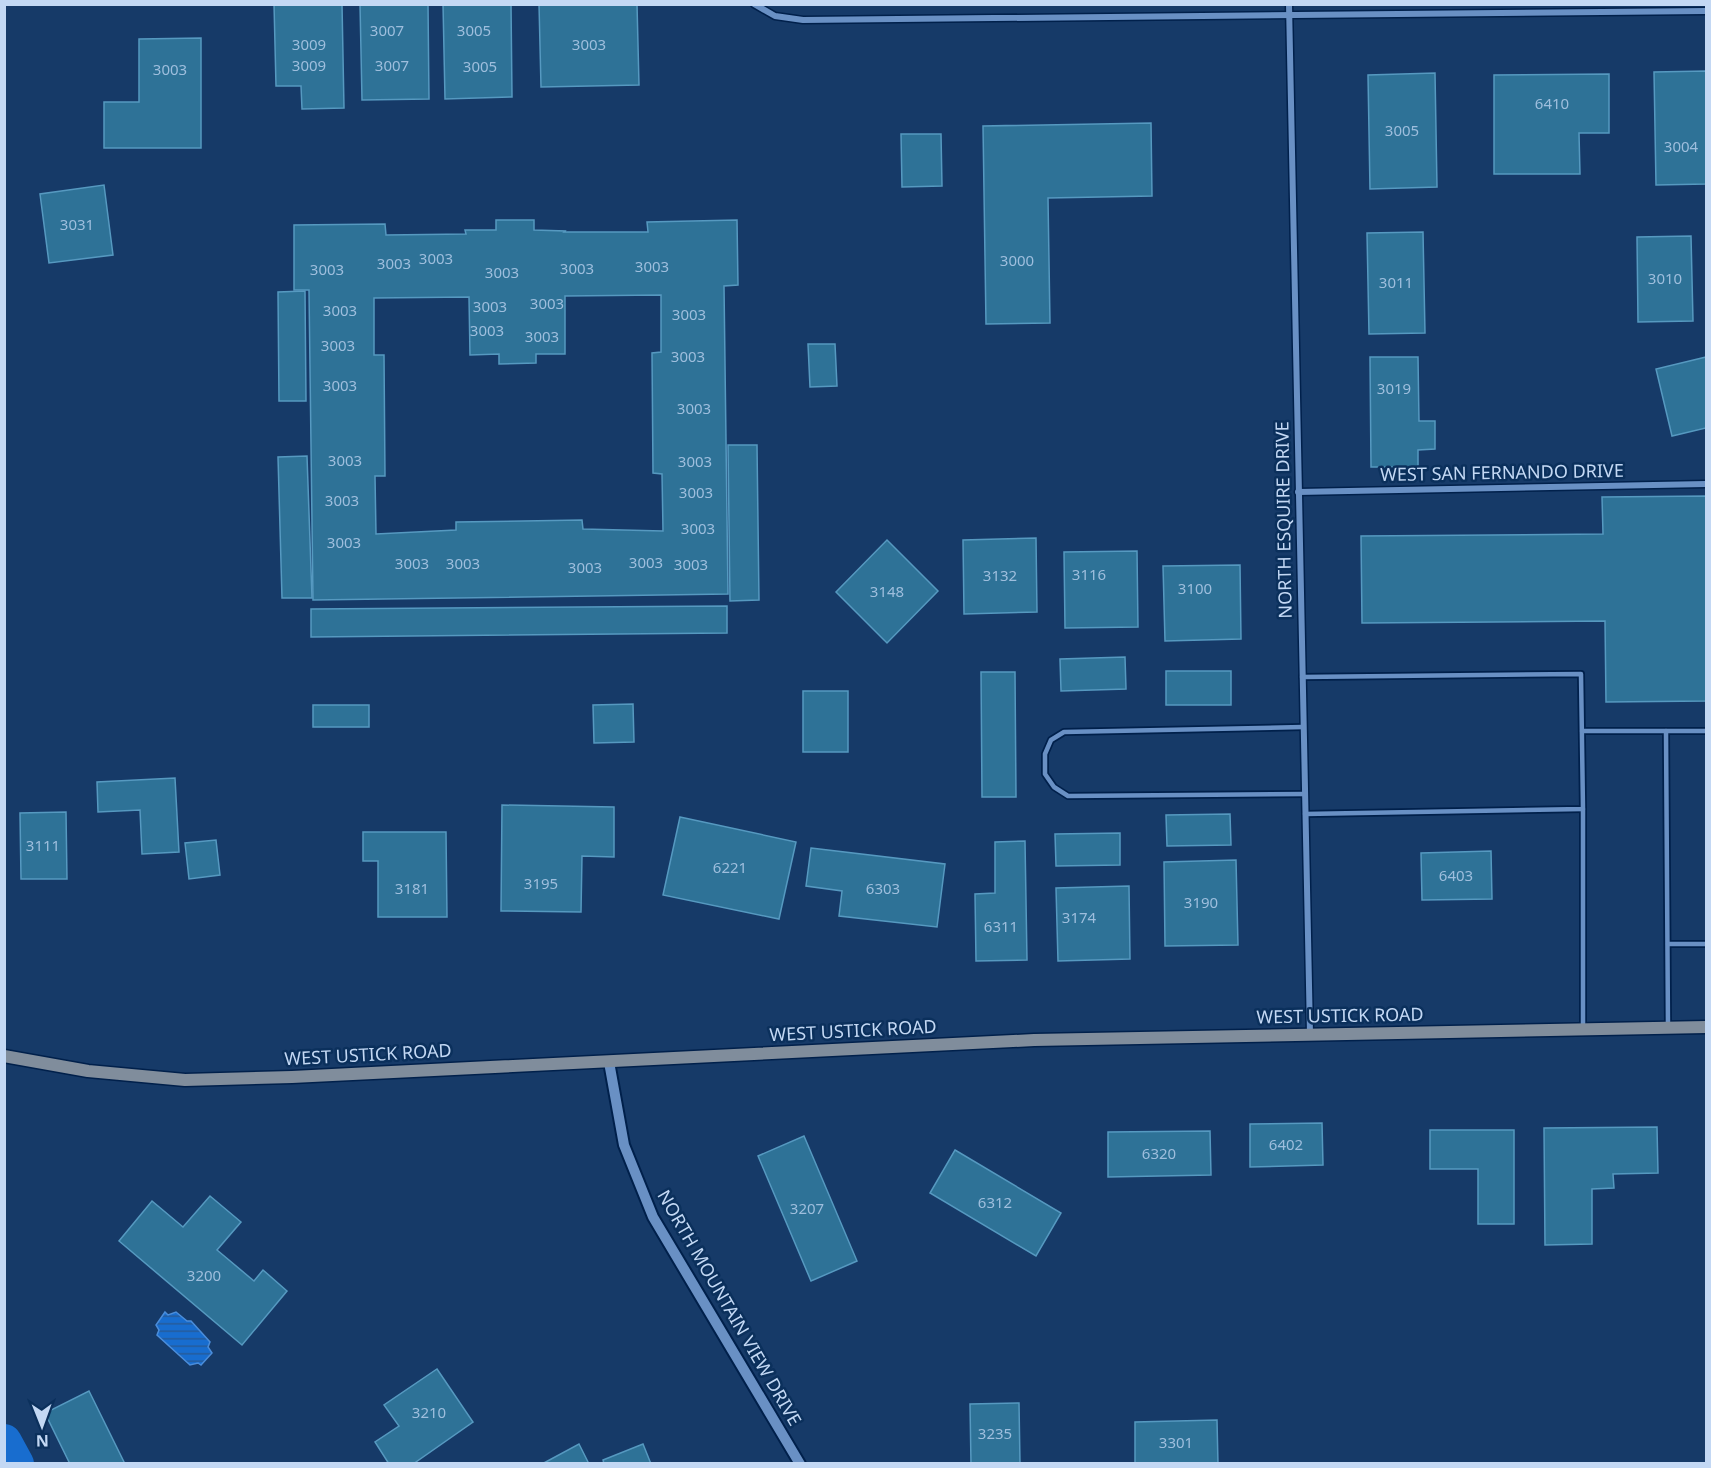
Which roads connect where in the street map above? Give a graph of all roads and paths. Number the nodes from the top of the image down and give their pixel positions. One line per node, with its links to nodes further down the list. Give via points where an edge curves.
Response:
1 (1289, 4): 4 (street, NORTH ESQUIRE DRIVE)
2 (755, 5): 4 (street, via 776,16 803,20)
3 (1707, 11): 4 (street)
4 (1289, 15): 6 (street, NORTH ESQUIRE DRIVE)
5 (1707, 484): 6 (street, WEST SAN FERNANDO DRIVE)
6 (1298, 492): 7 (street, NORTH ESQUIRE DRIVE)
7 (1302, 677): 8 (street, NORTH ESQUIRE DRIVE); 9 (lane, via 1581,674)
8 (1303, 727): 12 (street, NORTH ESQUIRE DRIVE); 12 (lane, via 1064,732 1051,740 1045,754 1045,774 1054,787 1068,796)
9 (1582, 731): 10 (lane); 13 (lane)
10 (1666, 731): 11 (lane); 15 (lane)
11 (1707, 731)
12 (1305, 794): 14 (street, NORTH ESQUIRE DRIVE)
13 (1582, 809): 14 (lane); 19 (lane)
14 (1305, 814): 20 (street, NORTH ESQUIRE DRIVE)
15 (1668, 944): 16 (lane); 17 (lane)
16 (1707, 944)
17 (1668, 1027): 18 (main road, WEST USTICK ROAD); 19 (main road, WEST USTICK ROAD)
18 (1707, 1027)
19 (1583, 1029): 20 (main road, WEST USTICK ROAD)
20 (1310, 1035): 22 (main road, WEST USTICK ROAD, via 1034,1040)
21 (4, 1056): 22 (main road, WEST USTICK ROAD, via 88,1071 185,1080)
22 (609, 1062): 23 (street, NORTH MOUNTAIN VIEW DRIVE, via 624,1145 653,1217)
23 (800, 1464)

